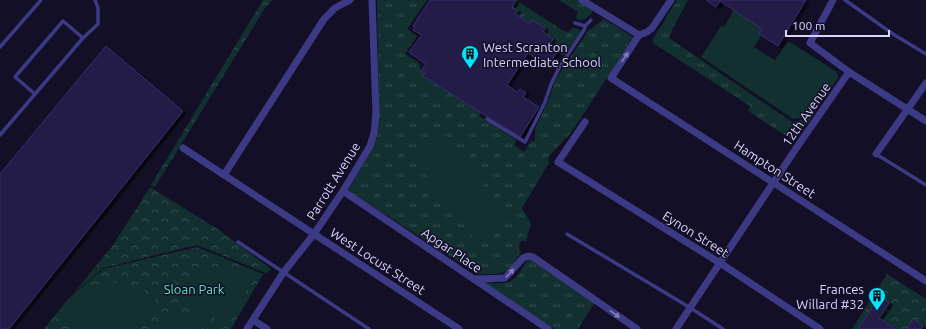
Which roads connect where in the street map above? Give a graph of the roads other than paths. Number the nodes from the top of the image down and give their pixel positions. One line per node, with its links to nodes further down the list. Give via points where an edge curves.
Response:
1 (41, 0): 14 (lane)
2 (94, 0): 13 (lane, via 98,8 98,24)
3 (350, 0): 26 (street, via 335,8 324,19)
4 (372, 0): 29 (street, Parrott Avenue, via 376,113 374,133 370,146)
5 (582, 0): 12 (street)
6 (671, 0): 12 (street, via 652,28)
7 (833, 0): 16 (street, via 810,43)
8 (845, 0): 15 (lane)
9 (591, 20): 11 (lane)
10 (575, 23): 11 (lane)
11 (585, 26): 20 (lane, via 556,74 546,102 525,142)
12 (639, 35): 27 (street, Hampton Street, one-way to 12, via 611,78)
13 (82, 38): 18 (lane); 18 (lane, via 63,21 30,60 15,78)
14 (0, 47)
15 (926, 54)
16 (849, 72): 19 (street); 27 (street, 12th Avenue)
17 (926, 83): 19 (street)
18 (35, 94): 23 (lane)
19 (908, 109): 21 (street); 25 (street)
20 (487, 119)
21 (926, 121)
22 (585, 122): 33 (street, Eynon Street, via 558,162)
23 (0, 135)
24 (183, 148): 26 (street, West Locust Street)
25 (876, 154): 28 (lane)
26 (224, 175): 30 (street, West Locust Street)
27 (774, 183): 33 (street, 12th Avenue); 36 (street, Hampton Street)
28 (926, 185)
29 (343, 190): 30 (street, Parrott Avenue); 35 (street, Apgar Place)
30 (314, 234): 34 (street, Parrott Avenue); 42 (street, West Locust Street)
31 (567, 234): 37 (lane)
32 (238, 242): 34 (lane)
33 (720, 263): 37 (street, 12th Avenue); 47 (street, Eynon Street)
34 (283, 273): 38 (street, Parrott Avenue); 41 (lane)
35 (473, 278): 43 (street, Apgar Place); 44 (street, one-way to 44, via 506,278 523,258 533,257)
36 (926, 281)
37 (689, 307): 45 (street, 12th Avenue); 46 (lane)
38 (253, 320): 39 (street, Parrott Avenue); 40 (street)
39 (247, 329)
40 (267, 329)
41 (368, 329)
42 (459, 329)
43 (548, 329)
44 (637, 329)
45 (676, 329)
46 (723, 329)
47 (820, 329)

